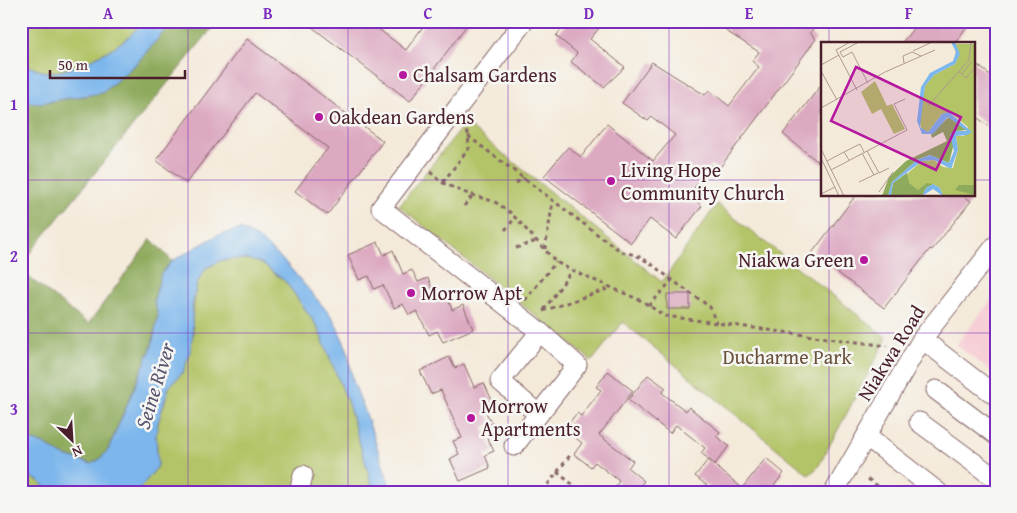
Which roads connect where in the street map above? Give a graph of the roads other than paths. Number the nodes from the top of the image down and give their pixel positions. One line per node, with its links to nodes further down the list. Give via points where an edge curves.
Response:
1 (524, 21): 3 (street, via 381,208)
2 (996, 245): 4 (street, Niakwa Road)
3 (536, 324): 7 (street, via 500,381); 7 (street, via 577,364)
4 (922, 339): 6 (street); 10 (street, Niakwa Road)
5 (936, 390): 9 (street)
6 (996, 396)
7 (538, 414): 11 (street)
8 (919, 422): 12 (street)
9 (996, 435)
10 (866, 436): 13 (street, Niakwa Road); 14 (street)
11 (514, 446)
12 (996, 480): 15 (street)
13 (834, 492)
14 (938, 492)
15 (988, 492)

